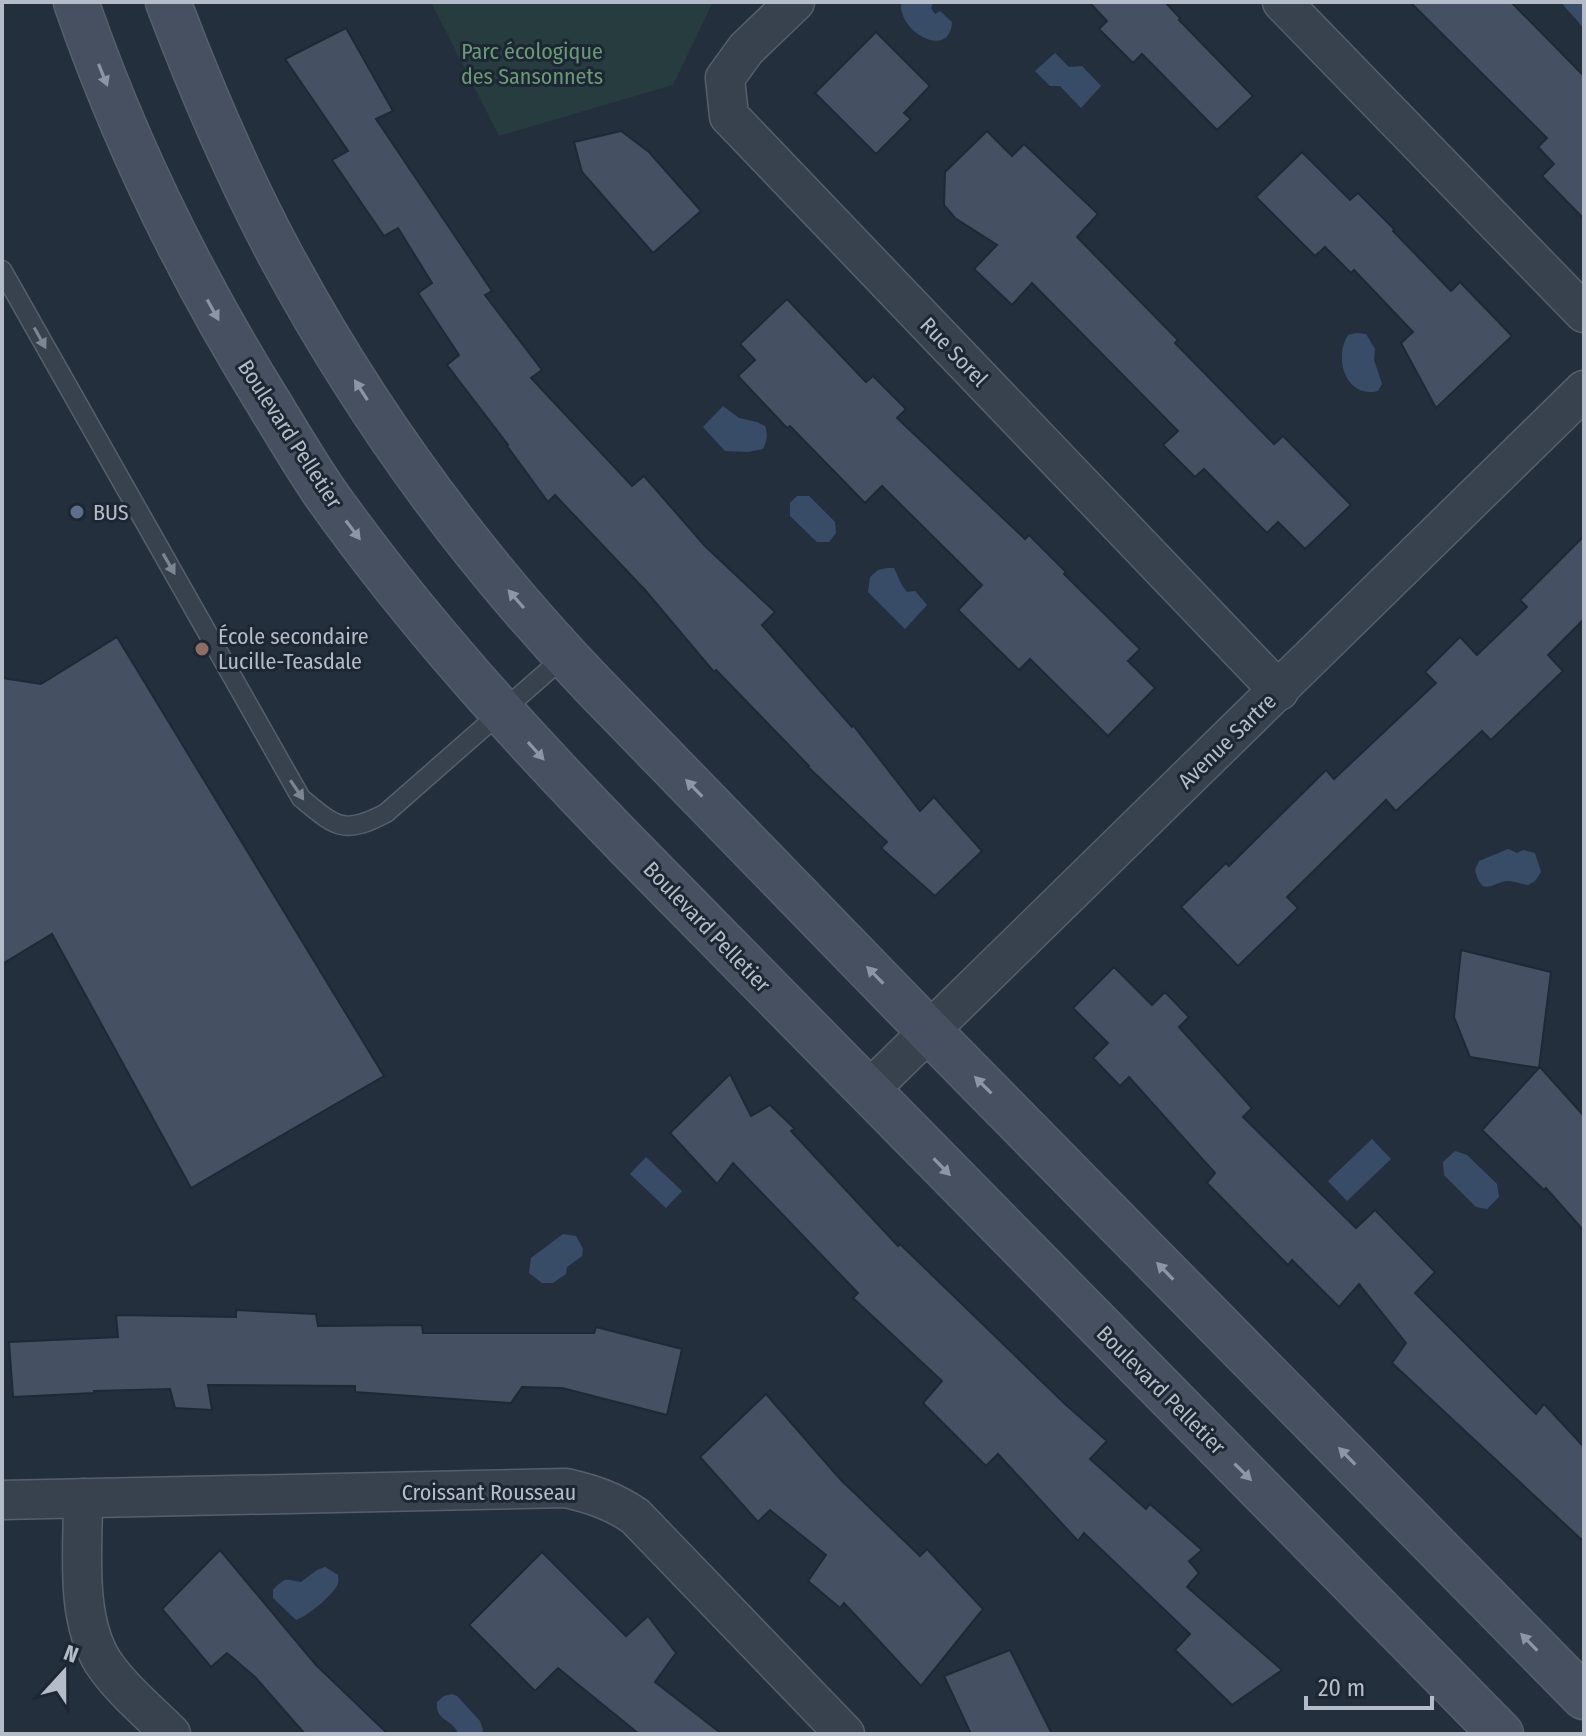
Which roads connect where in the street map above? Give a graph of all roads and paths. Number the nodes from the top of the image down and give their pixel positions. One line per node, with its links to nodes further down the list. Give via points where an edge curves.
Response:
1 (76, 2): 10 (street, Boulevard Pelletier, one-way to 10, via 144,174 249,371 324,491 426,626)
2 (168, 2): 8 (street, one-way to 2, via 443,509 319,324 246,187)
3 (795, 2): 9 (street, Rue Sorel, via 746,49 725,78 729,116)
4 (1282, 2): 6 (street)
5 (2, 270): 10 (lane, one-way to 10, via 301,798 329,821 348,827 366,823 386,813)
6 (1584, 313)
7 (1584, 390): 9 (street, Avenue Sartre)
8 (565, 656): 10 (lane); 11 (street, one-way to 8)
9 (1279, 691): 11 (street, Avenue Sartre)
10 (502, 713): 12 (street, Boulevard Pelletier, one-way to 12)
11 (929, 1031): 12 (street, Avenue Sartre); 15 (street, one-way to 11)
12 (868, 1091): 18 (street, Boulevard Pelletier, one-way to 18)
13 (83, 1498): 14 (street, Croissant Rousseau); 16 (street, via 84,1609 90,1638 104,1663); 17 (street, Croissant Rousseau, via 566,1488 592,1494 635,1516)
14 (2, 1500)
15 (1584, 1697)
16 (171, 1734)
17 (845, 1734)
18 (1501, 1734)

